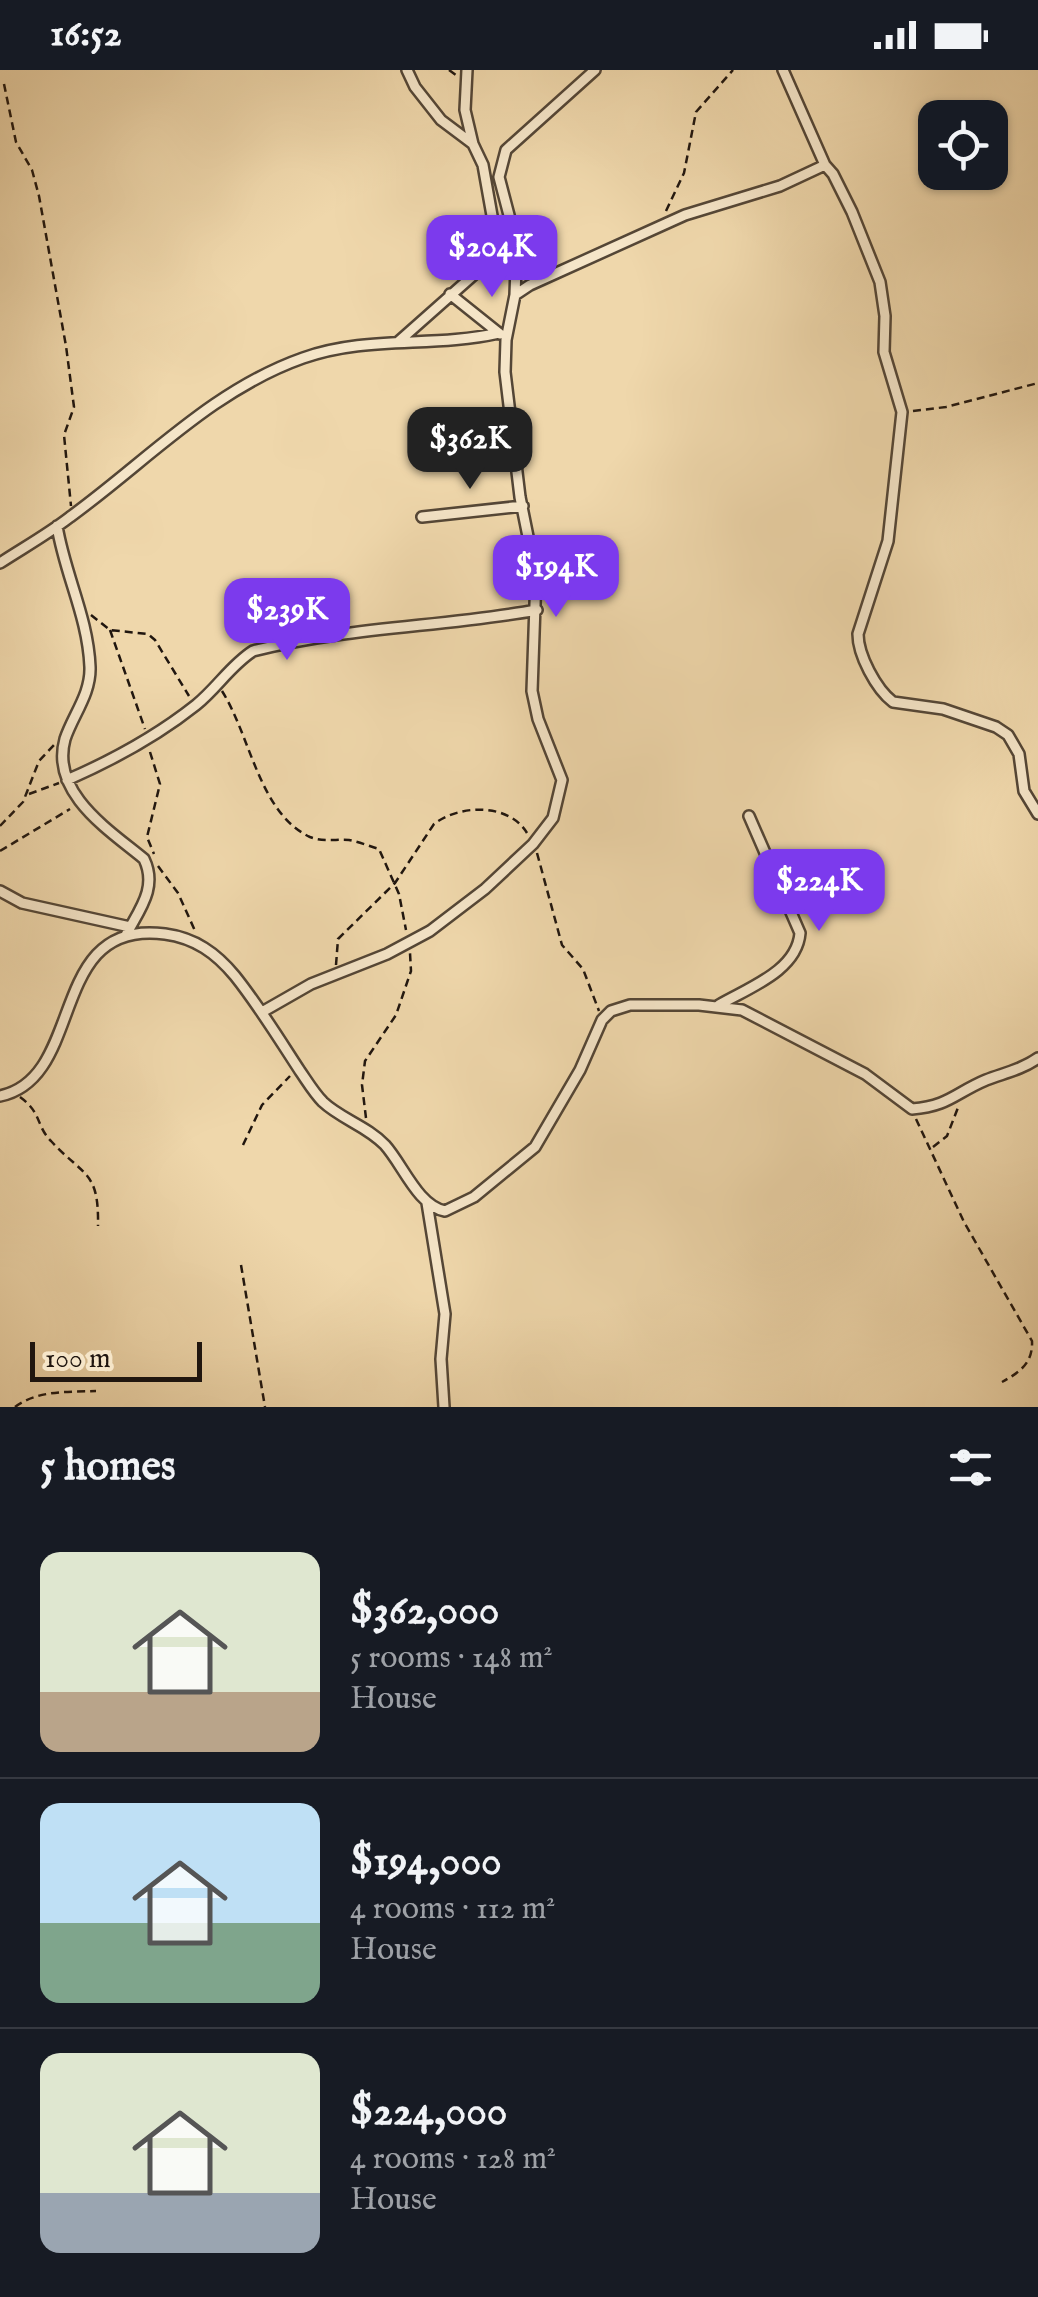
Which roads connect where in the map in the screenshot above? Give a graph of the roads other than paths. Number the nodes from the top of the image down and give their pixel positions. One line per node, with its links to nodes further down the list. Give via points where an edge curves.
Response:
1 (407, 70): 5 (street, via 441,120)
2 (467, 70): 5 (street)
3 (595, 70): 8 (street, via 506,150 500,166)
4 (783, 70): 6 (street)
5 (472, 144): 7 (street, via 483,165 496,238 478,272)
6 (825, 165): 8 (street, via 659,226); 17 (street, via 880,282 884,352 902,412 888,542 858,634 860,648 892,702 943,710 1008,735)
7 (450, 294): 9 (street); 10 (street)
8 (515, 294): 9 (street)
9 (502, 336): 10 (street); 11 (street)
10 (398, 342): 13 (street, via 338,347 246,384)
11 (523, 506): 12 (street); 15 (street)
12 (422, 518)
13 (57, 526): 14 (street); 16 (street, via 80,603 90,671 65,741)
14 (0, 563)
15 (538, 610): 16 (street, via 369,629 254,651 147,741); 22 (street, via 532,692 562,780 553,818 485,889 408,944)
16 (67, 780): 20 (street, via 80,803 149,869 146,901)
17 (1038, 814)
18 (749, 816): 21 (street, via 800,933 798,948 786,964)
19 (0, 891): 20 (street)
20 (128, 931): 22 (street, via 200,944); 24 (street, via 90,962 40,1069)
21 (716, 1006): 23 (street, via 742,1010 841,1061 912,1109 949,1102); 26 (street, via 630,1005 612,1011 535,1147)
22 (262, 1012): 25 (street, via 324,1103 383,1144)
23 (1038, 1058)
24 (4, 1095)
25 (427, 1203): 26 (street); 27 (street)
26 (448, 1210): 27 (street)
27 (430, 1228): 28 (street, via 445,1314)
28 (444, 1407)

